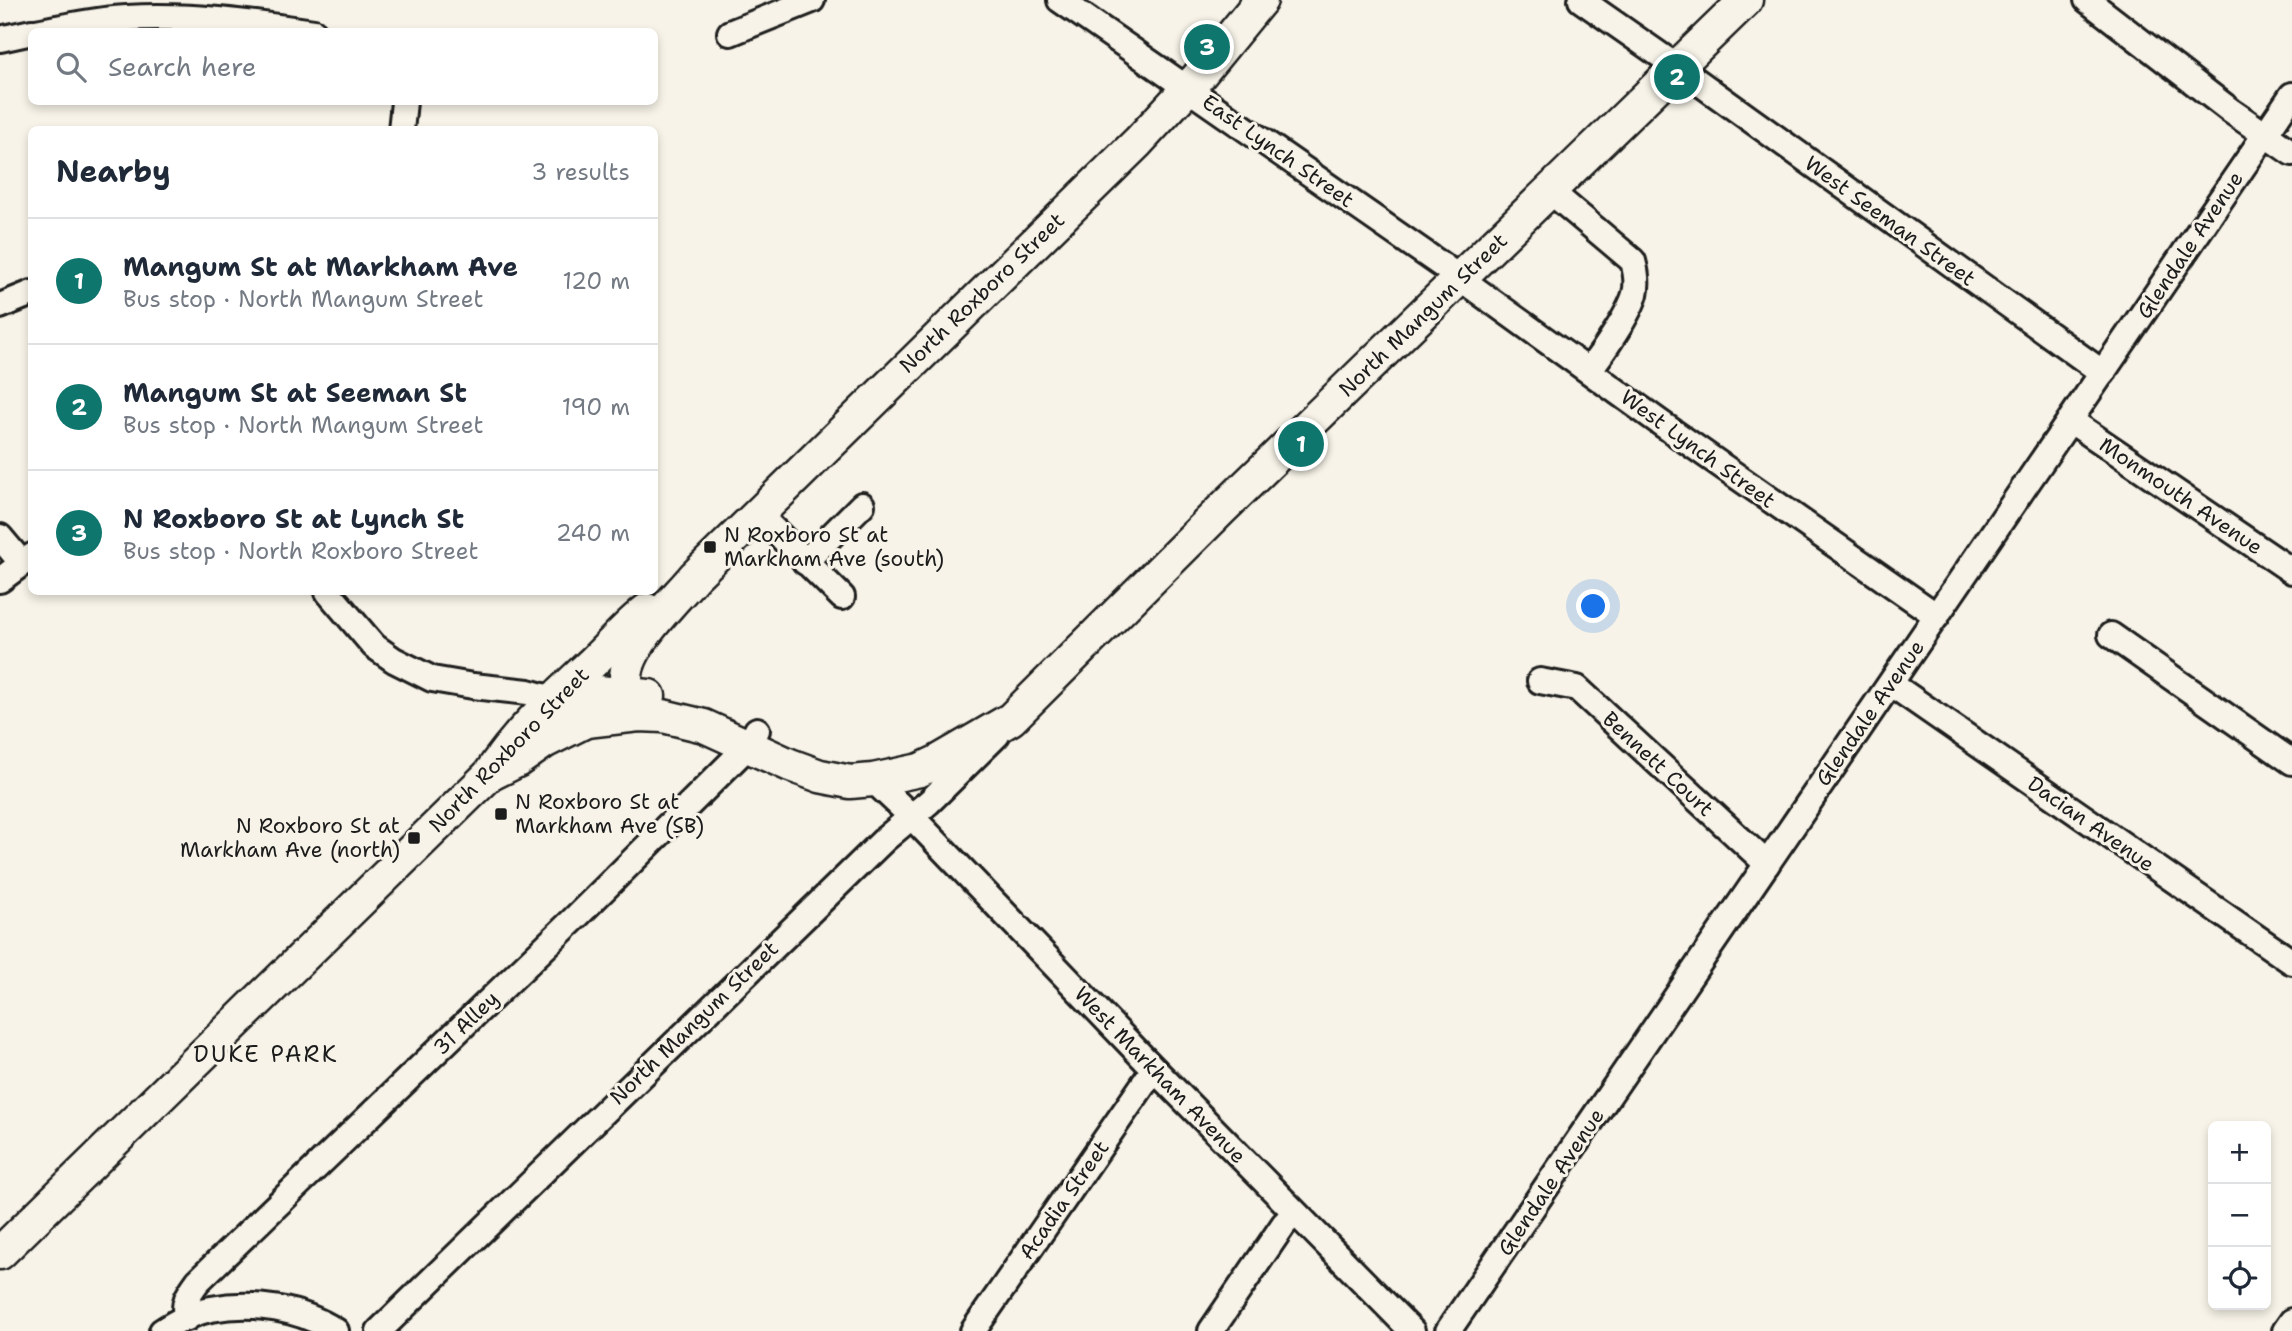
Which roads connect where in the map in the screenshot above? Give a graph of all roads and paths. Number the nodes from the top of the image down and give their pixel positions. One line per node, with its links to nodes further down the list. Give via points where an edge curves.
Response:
1 (812, 0): 10 (street)
2 (1060, 0): 13 (street, East Lynch Street)
3 (1261, 0): 13 (main road, North Roxboro Street)
4 (1581, 0): 12 (street, West Seeman Street)
5 (1746, 0): 12 (main road, North Mangum Street)
6 (2087, 0): 17 (street)
7 (61, 28): 8 (street, via 127,18 182,17)
8 (284, 28)
9 (28, 33): 11 (street)
10 (730, 33)
11 (0, 39)
12 (1677, 67): 19 (main road, North Mangum Street); 24 (street, West Seeman Street)
13 (1188, 88): 20 (street, East Lynch Street); 27 (main road, North Roxboro Street)
14 (2292, 95): 17 (street, Glendale Avenue)
15 (404, 105): 16 (street)
16 (401, 126)
17 (2265, 134): 18 (street); 24 (street, Glendale Avenue)
18 (2292, 153)
19 (1550, 191): 20 (main road, North Mangum Street); 23 (street, via 1633,261 1637,275 1635,295)
20 (1461, 279): 23 (street, West Lynch Street); 42 (main road, North Mangum Street)
21 (28, 295): 22 (street)
22 (0, 306)
23 (1589, 370): 36 (street, West Lynch Street)
24 (2103, 373): 25 (street, Glendale Avenue)
25 (2071, 421): 31 (street, Monmouth Avenue); 36 (street, Glendale Avenue)
26 (862, 505): 30 (street)
27 (758, 514): 30 (street); 32 (main road, North Roxboro Street)
28 (0, 537): 29 (street)
29 (26, 559): 33 (street)
30 (806, 562): 35 (street)
31 (2292, 570)
32 (694, 577): 40 (main road, North Roxboro Street, via 643,613); 41 (main road, North Roxboro Street, via 631,658 626,678)
33 (0, 580)
34 (331, 595): 40 (street, via 374,646 432,679)
35 (842, 597)
36 (1937, 616): 39 (street, Glendale Avenue)
37 (2111, 635): 45 (street)
38 (1541, 681): 49 (street, Bennett Court, via 1577,688)
39 (1891, 684): 49 (street, Glendale Avenue); 50 (street, Dacian Avenue)
40 (554, 699): 41 (main road, via 584,691); 43 (street); 46 (main road, North Roxboro Street, via 506,748)
41 (634, 704): 43 (main road); 44 (main road, via 688,703 727,716)
42 (1011, 719): 47 (main road, North Mangum Street, via 920,770); 48 (street, North Mangum Street)
43 (586, 721): 46 (main road)
44 (753, 738): 47 (main road, via 854,769); 54 (street, 31 Alley, via 563,929 198,1281 188,1295)
45 (2292, 762)
46 (489, 775): 53 (main road, North Roxboro Street)
47 (873, 780): 48 (street, West Markham Avenue)
48 (911, 816): 51 (street, West Markham Avenue); 58 (street, North Mangum Street)
49 (1767, 864): 62 (street, Glendale Avenue)
50 (2292, 962)
51 (1154, 1069): 52 (street, West Markham Avenue); 59 (street, Acadia Street)
52 (1295, 1213): 60 (street); 61 (street, West Markham Avenue)
53 (0, 1253)
54 (187, 1318): 56 (street); 57 (street, via 211,1309 265,1307 299,1313)
55 (2292, 1321): 63 (street)
56 (162, 1331)
57 (336, 1331)
58 (379, 1331)
59 (973, 1331)
60 (1211, 1331)
61 (1412, 1331)
62 (1448, 1331)
63 (2285, 1331)

